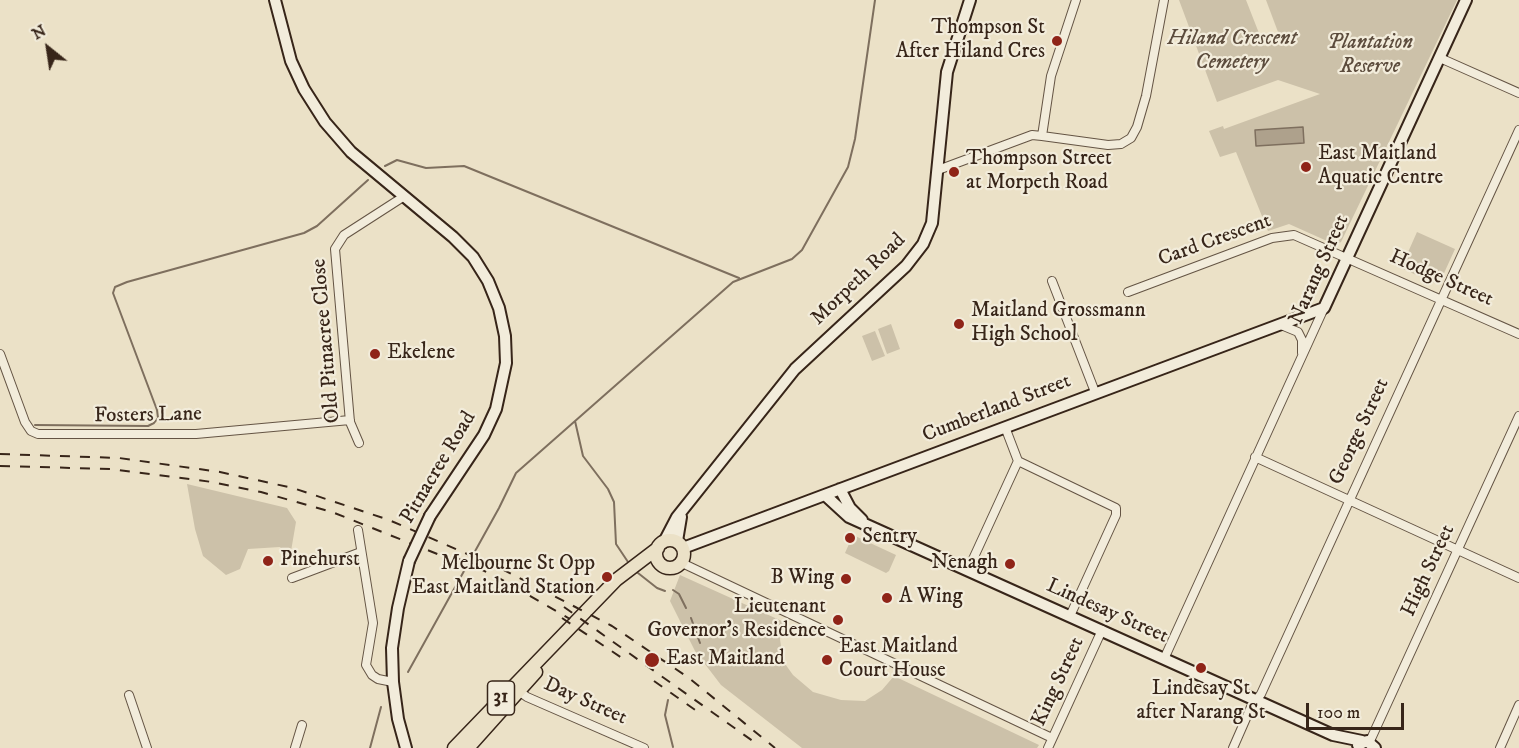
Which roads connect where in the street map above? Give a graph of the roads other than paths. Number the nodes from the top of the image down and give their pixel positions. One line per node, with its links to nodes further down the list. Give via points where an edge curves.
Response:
1 (275, 0): 11 (street, Pitnacree Road, via 291,61 325,122 351,152)
2 (970, 0): 10 (street, Morpeth Road / 31, via 947,72)
3 (1077, 0): 9 (street, via 1050,76)
4 (1164, 0): 9 (street, via 1146,96 1131,138 1108,145)
5 (1466, 0): 6 (street, Narang Street)
6 (1440, 58): 7 (street); 12 (street, Narang Street)
7 (1519, 93)
8 (1519, 130): 15 (street, George Street)
9 (1042, 135): 10 (street, via 1032,135)
10 (938, 170): 31 (street, Morpeth Road / 31, via 932,223 923,244 906,266 795,369)
11 (403, 196): 23 (street, Old Pitnacree Close, via 344,235 335,249); 47 (street, Pitnacree Road, bridge, via 453,237 473,257 488,281 499,308 506,363 496,409 484,435 430,516 409,561 394,638)
12 (1348, 258): 14 (street, Card Crescent, via 1300,237 1279,235); 15 (street, Hodge Street); 16 (street, Narang Street)
13 (1052, 280): 21 (street)
14 (1128, 292)
15 (1441, 299): 18 (street, Hodge Street); 30 (street, George Street)
16 (1324, 308): 17 (street, Cumberland Street); 20 (street, Narang Street)
17 (1281, 325): 20 (street, Narang Street, via 1293,328 1300,336); 21 (street, Cumberland Street)
18 (1519, 334)
19 (0, 354): 23 (street, Fosters Lane, via 25,422 38,434 196,434)
20 (1301, 360): 26 (street, Narang Street)
21 (1095, 392): 24 (street, Cumberland Street)
22 (1519, 416): 36 (street, High Street)
23 (350, 420): 25 (street, Old Pitnacree Close)
24 (1005, 427): 27 (street); 28 (street, Cumberland Street)
25 (359, 443)
26 (1256, 457): 30 (street); 46 (street, Narang Street)
27 (1018, 461): 41 (street); 44 (street, via 1116,508)
28 (840, 489): 29 (street, Cumberland Street); 32 (street, Lindesay Street, via 850,508)
29 (825, 495): 32 (street, Lindesay Street, via 844,514); 35 (street, Cumberland Street)
30 (1348, 500): 36 (street); 50 (street, George Street)
31 (685, 509): 34 (street, Morpeth Road / 31); 35 (street, Morpeth Road / 31, via 678,525)
32 (866, 523): 41 (street, Lindesay Street)
33 (358, 530): 37 (street)
34 (661, 545): 35 (main road); 39 (main road, 31); 40 (main road, via 657,557)
35 (680, 545): 38 (main road, 31)
36 (1458, 551): 43 (street); 55 (street, High Street)
37 (361, 552): 42 (street); 47 (street, via 373,623 366,665 378,679)
38 (682, 563): 40 (main road); 54 (street)
39 (639, 564): 40 (main road); 48 (main road, 31, via 616,580)
40 (664, 567)
41 (968, 570): 44 (street, Lindesay Street)
42 (292, 578)
43 (1519, 578)
44 (1070, 616): 45 (street, Lindesay Street)
45 (1102, 630): 46 (street, Lindesay Street); 54 (street, King Street)
46 (1164, 659): 50 (street, Lindesay Street)
47 (393, 682): 58 (street, Pitnacree Road)
48 (516, 689): 59 (main road, 31); 60 (main road, 31); 61 (street, Day Street)
49 (129, 695): 56 (street)
50 (1256, 700): 53 (street, Lindesay Street); 63 (street, George Street)
51 (1519, 705): 65 (street)
52 (302, 725): 57 (street)
53 (1333, 735): 55 (street, Lindesay Street); 64 (street, Lindesay Street)
54 (1052, 738): 62 (street, King Street)
55 (1366, 745)
56 (147, 748)
57 (296, 748)
58 (406, 748)
59 (454, 748)
60 (468, 748)
61 (644, 748)
62 (1048, 748)
63 (1233, 748)
64 (1351, 748)
65 (1500, 748)

